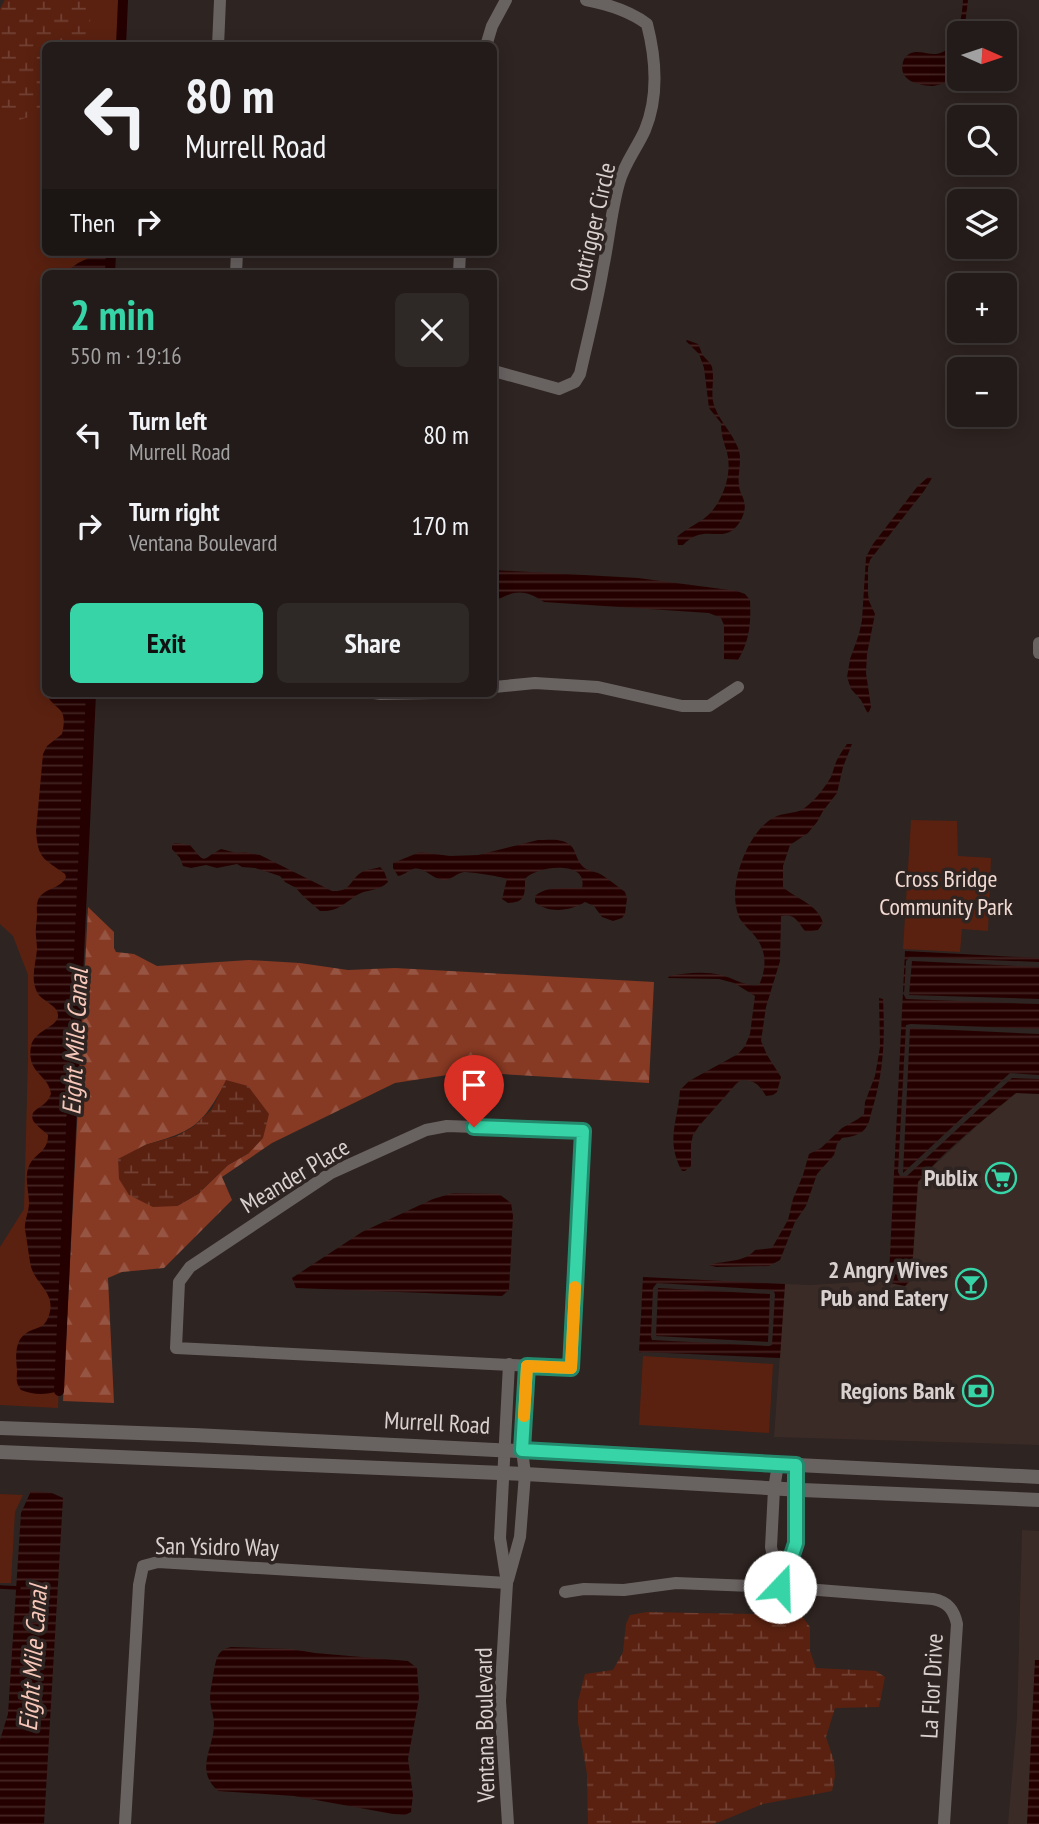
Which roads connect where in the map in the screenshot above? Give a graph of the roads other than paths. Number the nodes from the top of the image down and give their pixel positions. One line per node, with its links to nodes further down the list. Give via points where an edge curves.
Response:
1 (220, 0): 4 (street)
2 (506, 0): 5 (street)
3 (586, 0): 6 (street, Outrigger Circle, via 637,16 647,24 655,64 651,112 619,183 597,301 575,382 559,389)
4 (218, 42)
5 (487, 42)
6 (497, 372)
7 (1039, 643): 8 (street)
8 (1039, 653)
9 (497, 687): 10 (street, via 535,683 598,687 682,706 709,706)
10 (738, 687)
11 (509, 1364): 12 (street, Meander Place); 12 (street, Meander Place, via 176,1348 179,1282 191,1267 331,1173 426,1130 447,1126 583,1131 571,1368); 14 (street, Ventana Boulevard)
12 (527, 1366): 15 (street, Ventana Boulevard)
13 (0, 1428): 14 (street, Murrell Road)
14 (504, 1449): 15 (street, Murrell Road); 19 (street, Ventana Boulevard)
15 (522, 1450): 17 (street, Murrell Road); 20 (street, Ventana Boulevard)
16 (0, 1452): 19 (street, Murrell Road)
17 (778, 1464): 18 (street, Murrell Road); 22 (street)
18 (796, 1465): 21 (street, Murrell Road); 23 (street)
19 (502, 1474): 20 (street, Murrell Road); 26 (street, Ventana Boulevard, via 500,1538)
20 (525, 1474): 22 (street, Murrell Road); 26 (street, Ventana Boulevard, via 520,1537)
21 (1039, 1477)
22 (774, 1489): 23 (street, Murrell Road); 25 (street, via 771,1547)
23 (797, 1490): 24 (street, Murrell Road); 25 (street, via 796,1543)
24 (1039, 1500)
25 (781, 1571): 27 (street)
26 (507, 1583): 30 (street, San Ysidro Way, via 158,1562 143,1566); 31 (street, Ventana Boulevard, via 500,1700)
27 (780, 1587): 28 (street, La Flor Drive, via 676,1583); 29 (street, La Flor Drive, via 933,1598 953,1611 957,1624)
28 (565, 1592)
29 (944, 1823)
30 (125, 1824)
31 (508, 1824)

